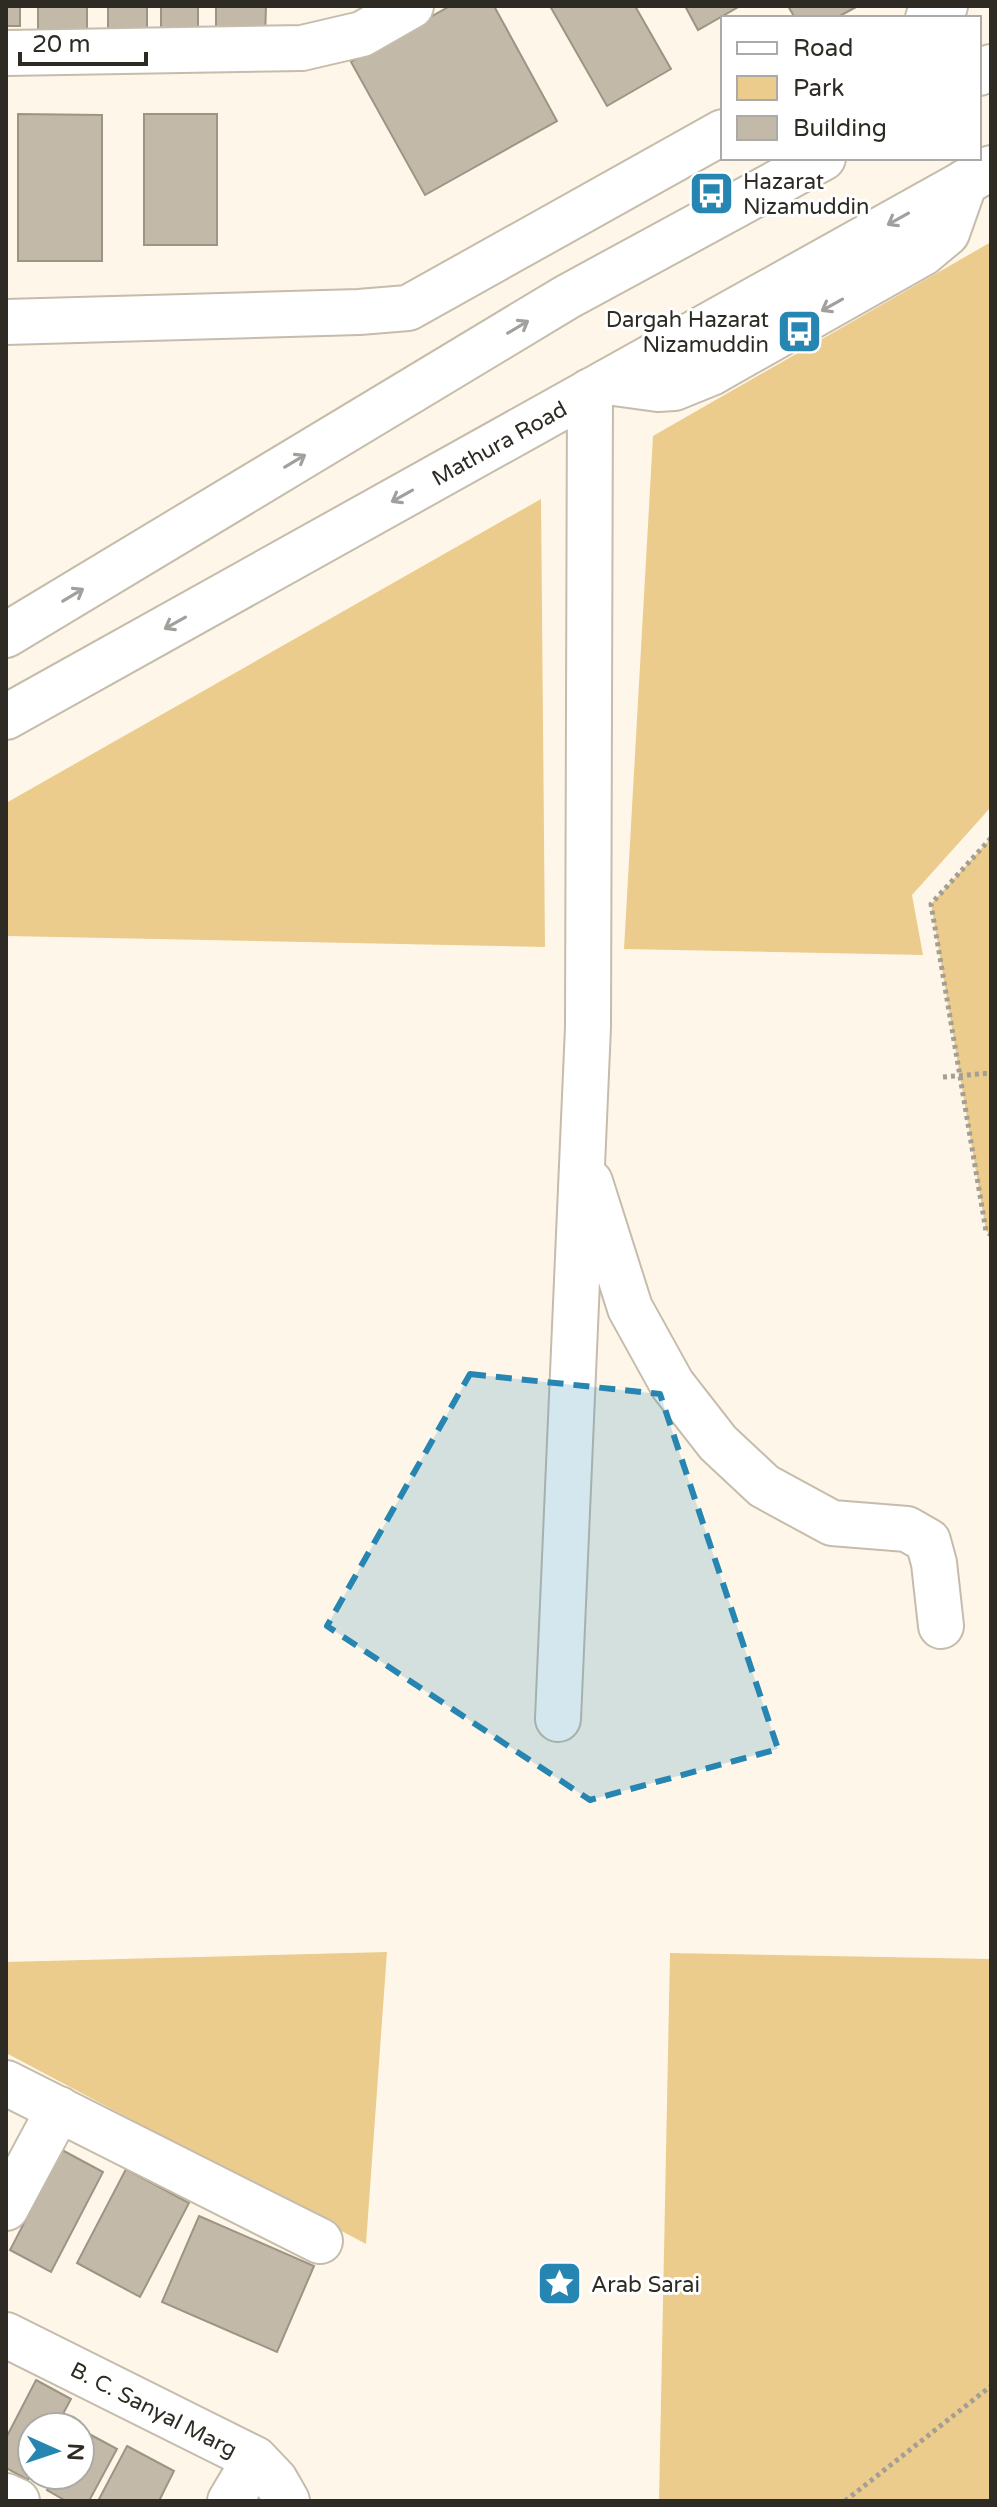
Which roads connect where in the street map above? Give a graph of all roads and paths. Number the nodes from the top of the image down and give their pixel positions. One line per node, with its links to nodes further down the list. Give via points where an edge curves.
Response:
1 (411, 6): 2 (street, via 362,34 302,48)
2 (6, 53)
3 (721, 133): 6 (street, via 408,308)
4 (819, 160): 8 (street, one-way to 4, via 567,297)
5 (978, 175): 7 (street, Mathura Road, one-way to 7)
6 (6, 322)
7 (599, 387): 9 (street, Mathura Road, one-way to 9); 14 (street, via 588,1027)
8 (6, 635)
9 (6, 717)
10 (991, 838): 12 (path, via 931,904)
11 (991, 1073): 12 (path)
12 (960, 1076): 13 (path); 15 (path, via 986,1231)
13 (943, 1077)
14 (581, 1153): 16 (street, via 630,1308 672,1384 718,1443 764,1486 832,1523 907,1529 928,1541); 17 (street)
15 (991, 1235)
16 (941, 1626)
17 (558, 1719)
18 (6, 2083): 19 (street)
19 (59, 2109): 20 (street); 21 (street)
20 (6, 2208)
21 (320, 2241)
22 (6, 2335): 24 (street, B. C. Sanyal Marg)
23 (991, 2386): 29 (path)
24 (255, 2459): 27 (street); 28 (street, B. C. Sanyal Marg)
25 (6, 2496): 26 (street)
26 (17, 2501)
27 (230, 2501)
28 (287, 2501)
29 (845, 2501)

